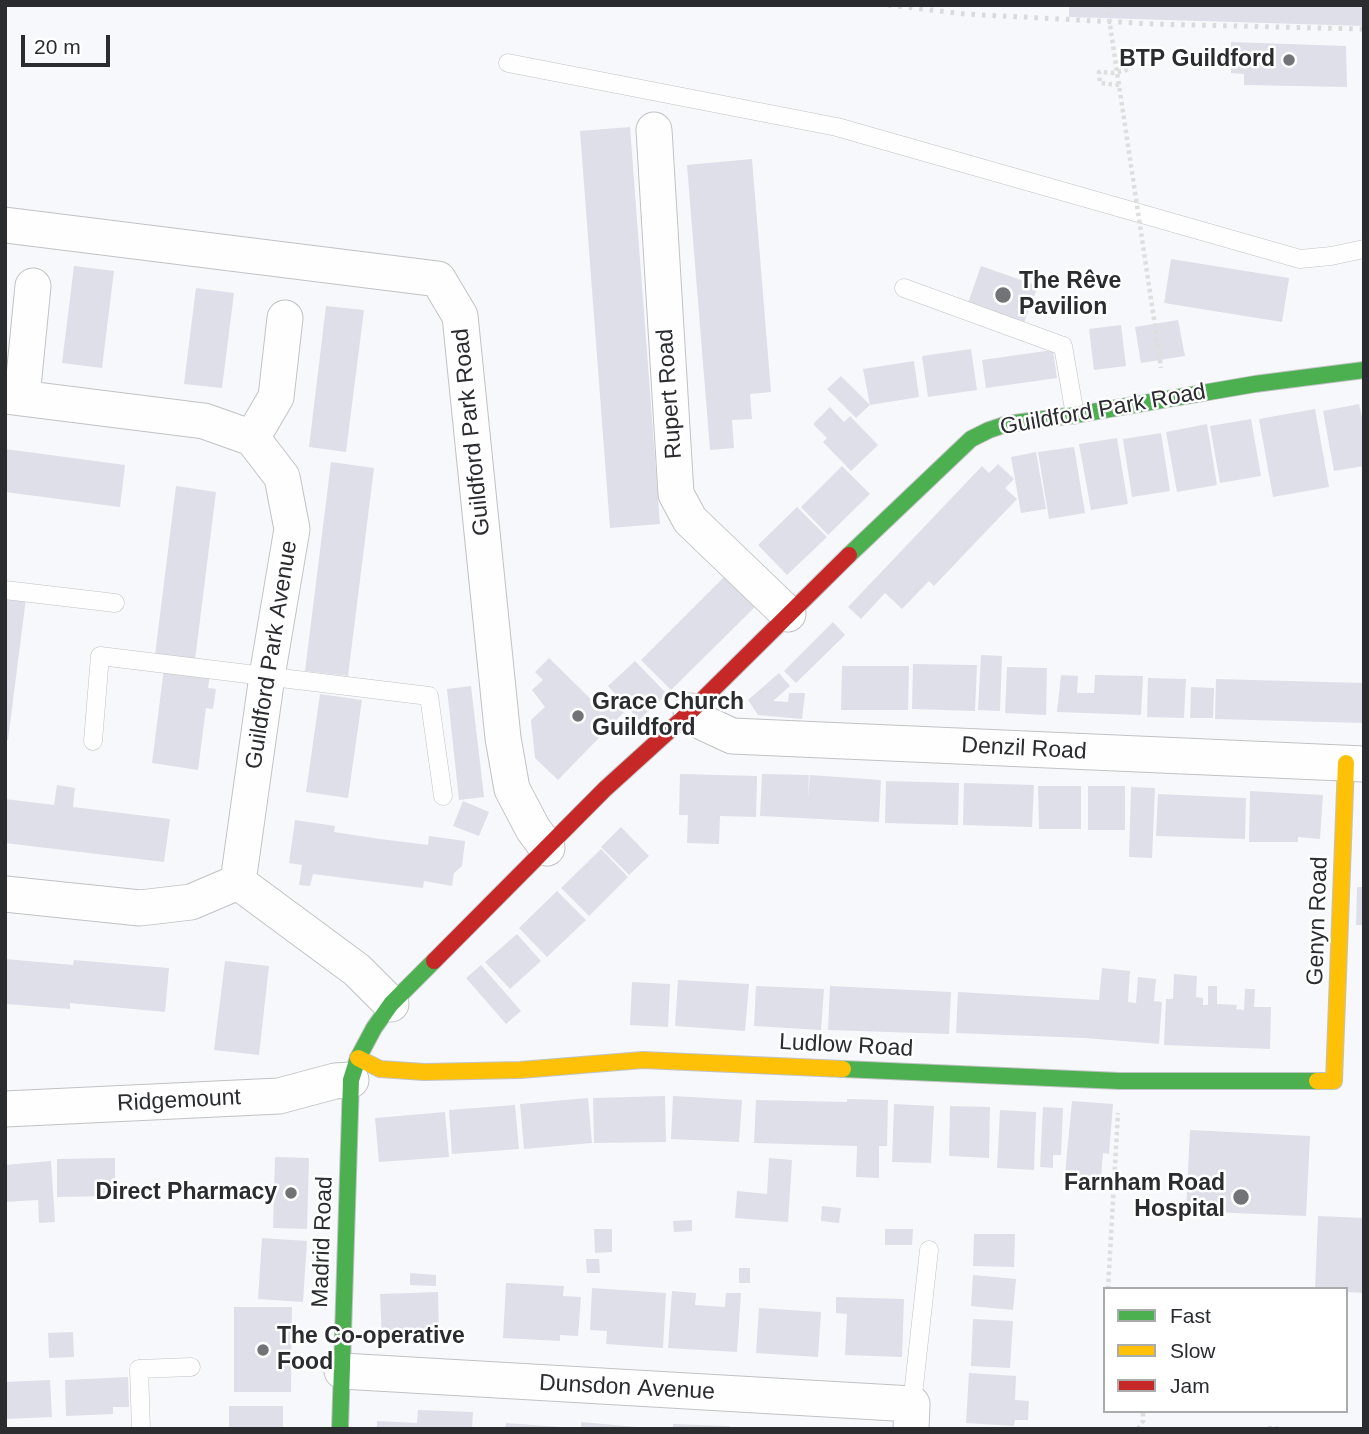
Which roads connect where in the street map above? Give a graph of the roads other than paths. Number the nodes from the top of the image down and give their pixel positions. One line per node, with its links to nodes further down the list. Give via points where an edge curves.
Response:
1 (508, 62): 4 (lane, via 837,127 1300,258)
2 (654, 130): 14 (street, Rupert Road, via 676,494 690,520)
3 (5, 225): 20 (street, Guildford Park Road, via 438,279 460,316 512,789)
4 (1364, 249)
5 (33, 286): 9 (street)
6 (904, 288): 10 (lane, via 1063,346)
7 (285, 318): 11 (street, via 276,397)
8 (1364, 370): 10 (street, Guildford Park Road)
9 (14, 397): 11 (street, via 204,421)
10 (1075, 415): 14 (street, Guildford Park Road, via 1007,424 971,439)
11 (252, 438): 15 (street, Guildford Park Avenue, via 282,477 292,528)
12 (5, 590): 13 (lane)
13 (115, 603)
14 (788, 614): 16 (street, Guildford Park Road)
15 (267, 677): 17 (lane, via 100,656); 19 (lane, via 429,696); 21 (street, Guildford Park Avenue)
16 (691, 711): 18 (street, Denzil Road, via 732,736); 20 (street, Guildford Park Road)
17 (93, 741)
18 (1355, 763): 25 (street, Genyn Road)
19 (443, 796)
20 (547, 848): 23 (street, Guildford Park Road)
21 (238, 882): 22 (street, via 191,902 140,908); 23 (street, via 357,970)
22 (5, 894)
23 (391, 1004): 24 (street, Guildford Park Road)
24 (355, 1069): 25 (street, Ludlow Road, via 424,1072 643,1060 1120,1081); 26 (street, Ridgemount, via 335,1081 279,1096); 29 (street, Madrid Road)
25 (1334, 1082)
26 (5, 1109)
27 (929, 1250): 30 (lane, Dunsdon Avenue)
28 (191, 1367): 31 (lane, via 139,1369)
29 (342, 1371): 30 (street, Dunsdon Avenue); 32 (street, Madrid Road)
30 (912, 1417)
31 (141, 1429)
32 (340, 1429)

